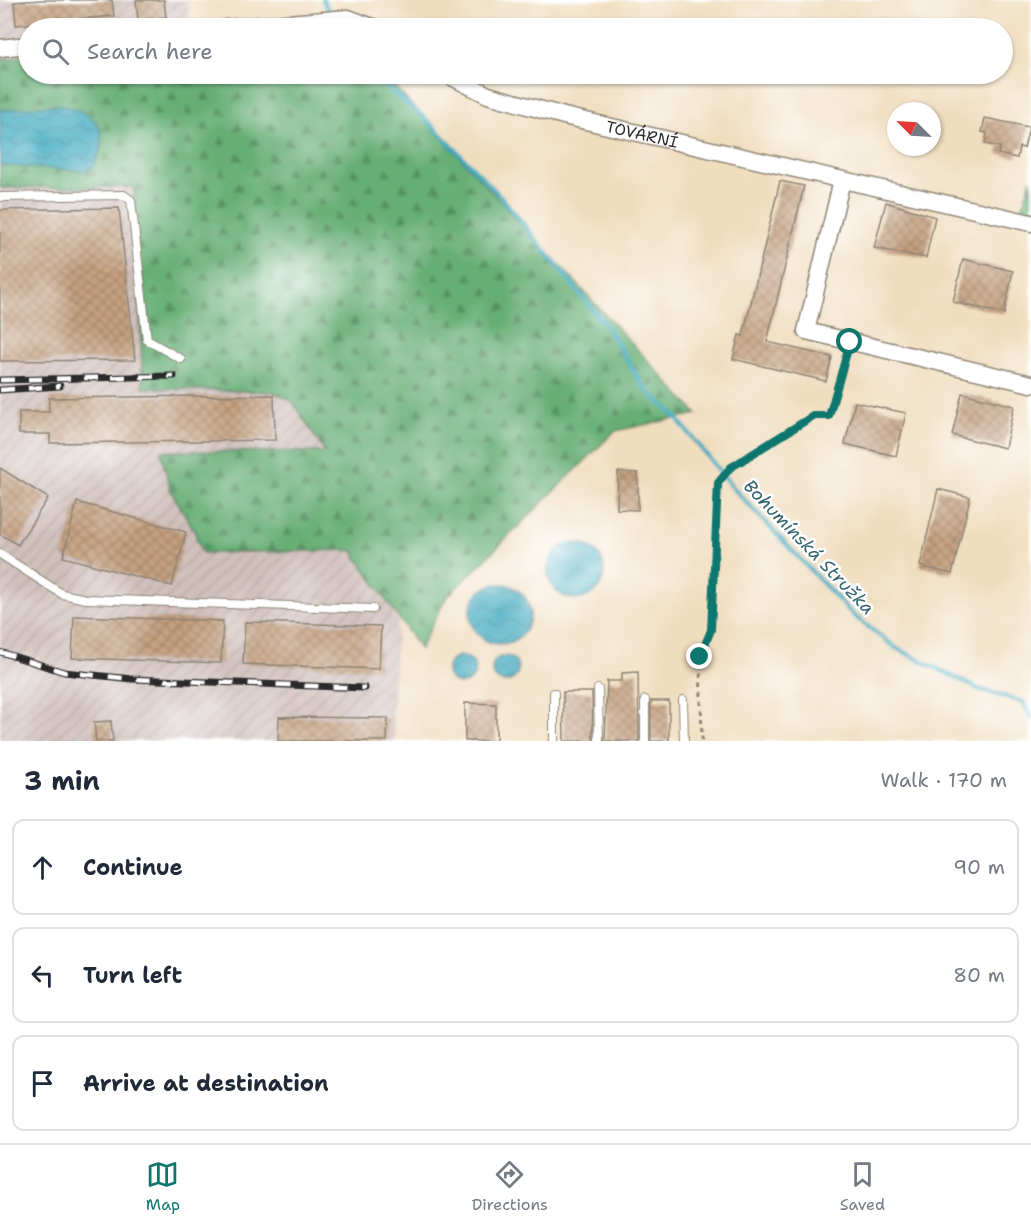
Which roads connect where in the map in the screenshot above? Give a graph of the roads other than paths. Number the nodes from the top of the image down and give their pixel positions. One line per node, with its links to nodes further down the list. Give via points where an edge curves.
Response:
1 (18, 46): 2 (street)
2 (0, 48)
3 (466, 84): 4 (street, TOVÁRNÍ, via 488,95 564,116)
4 (842, 180): 6 (street, TOVÁRNÍ); 8 (street, via 806,331)
5 (0, 197): 7 (lane, via 124,195 131,200 147,340)
6 (1031, 223)
7 (180, 359)
8 (1031, 384)
9 (0, 554): 10 (lane, via 62,594 86,599)
10 (373, 609)
11 (598, 689): 16 (lane)
12 (554, 693): 15 (lane)
13 (645, 700): 17 (lane)
14 (683, 700): 18 (lane)
15 (554, 741)
16 (599, 741)
17 (645, 741)
18 (684, 741)

